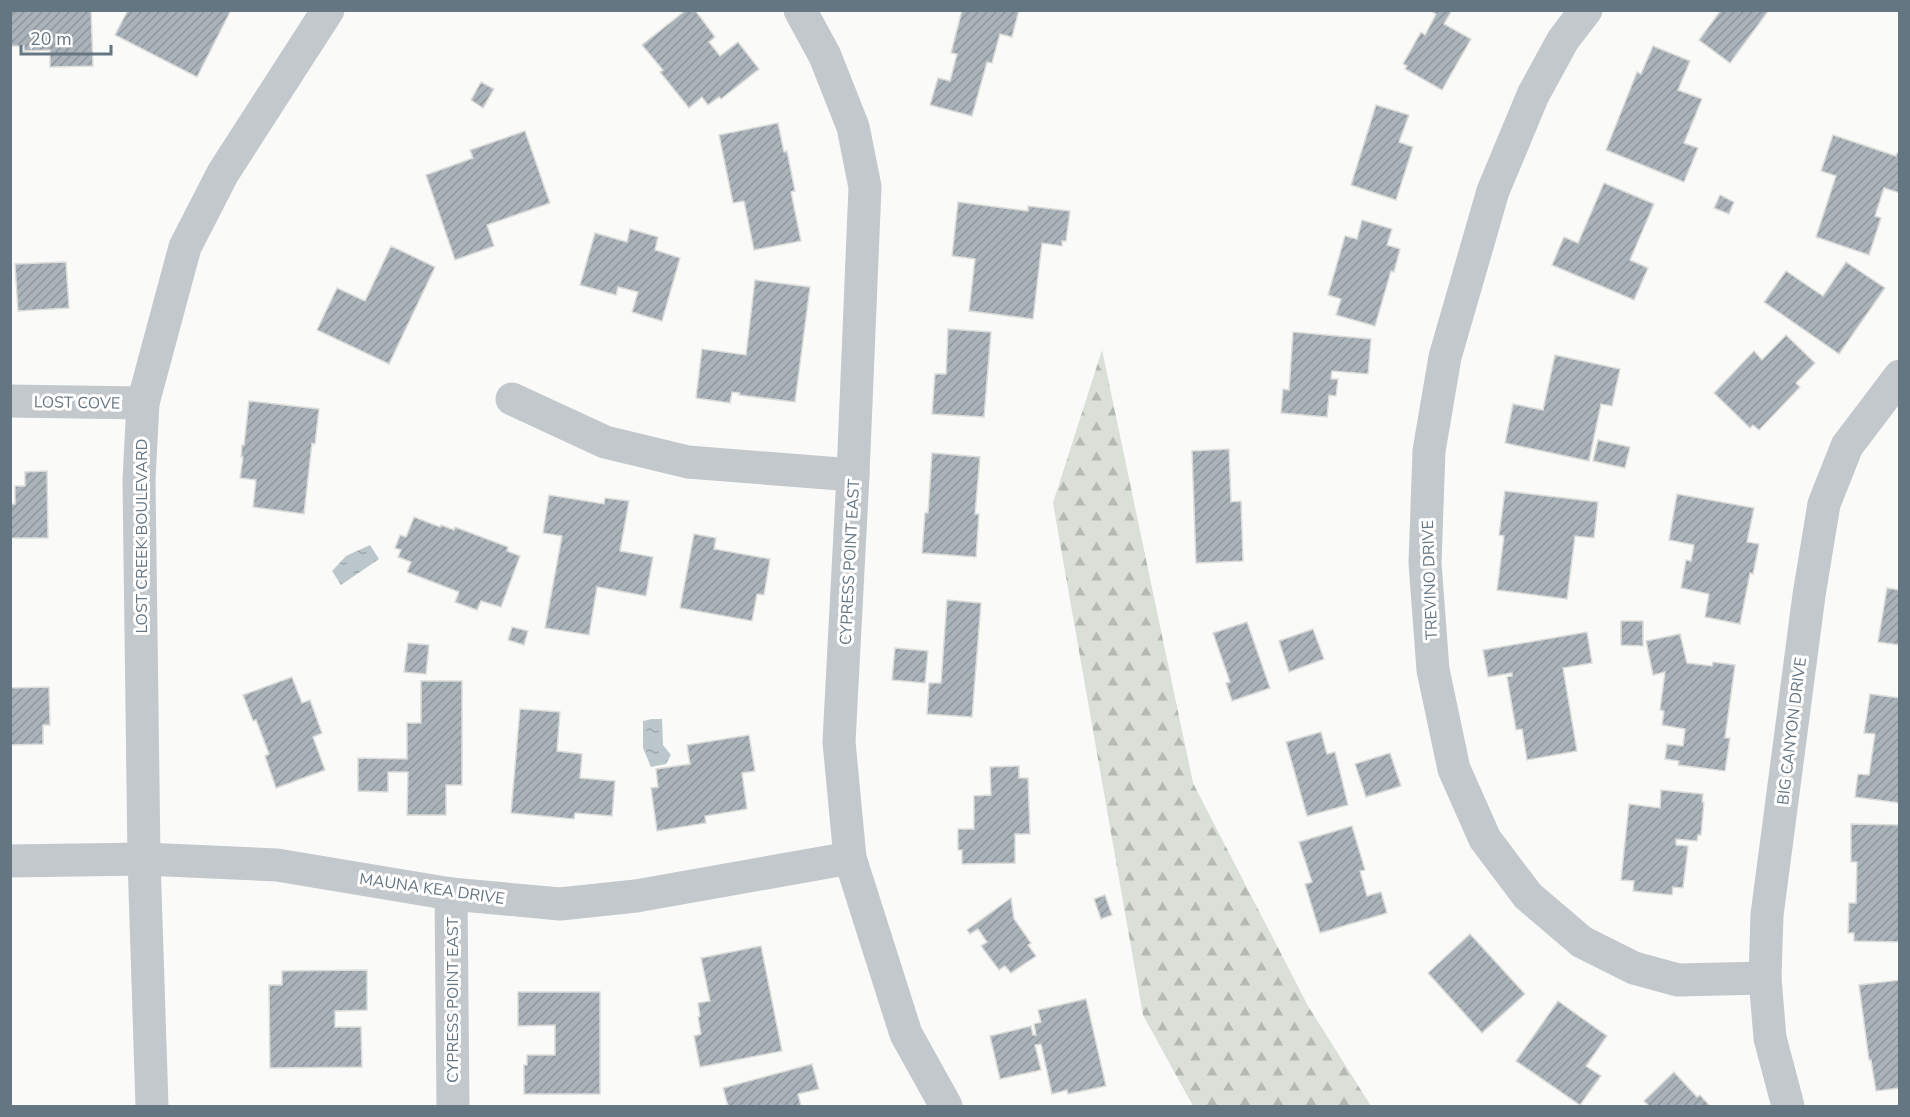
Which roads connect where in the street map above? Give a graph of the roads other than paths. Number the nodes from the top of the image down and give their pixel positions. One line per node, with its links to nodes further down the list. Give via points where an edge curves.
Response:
1 (328, 10): 7 (street, LOST CREEK BOULEVARD, via 223,172 185,247)
2 (800, 10): 8 (street, CYPRESS POINT EAST, via 825,56 853,128 865,187)
3 (1586, 10): 13 (street, TREVINO DRIVE, via 1563,40 1533,95 1498,180 1446,357 1429,451 1425,563 1433,670 1454,769 1485,839 1528,896 1582,942 1634,968 1678,980)
4 (1899, 376): 13 (street, BIG CANYON DRIVE, via 1847,446 1824,504 1767,915)
5 (512, 399): 8 (street, via 605,442 688,462)
6 (10, 401): 7 (street, LOST COVE)
7 (142, 403): 10 (street, LOST CREEK BOULEVARD, via 139,480)
8 (853, 475): 9 (street, CYPRESS POINT EAST, via 839,742)
9 (850, 858): 12 (street, MAUNA KEA DRIVE, via 636,896 560,904); 16 (street, CYPRESS POINT EAST, via 906,1034)
10 (144, 859): 11 (street, MAUNA KEA DRIVE); 12 (street, MAUNA KEA DRIVE, via 277,865); 14 (street, LOST CREEK BOULEVARD)
11 (10, 861)
12 (451, 894): 15 (street, CYPRESS POINT EAST)
13 (1765, 978): 17 (street, BIG CANYON DRIVE, via 1770,1038)
14 (152, 1107)
15 (453, 1107)
16 (946, 1107)
17 (1788, 1107)

